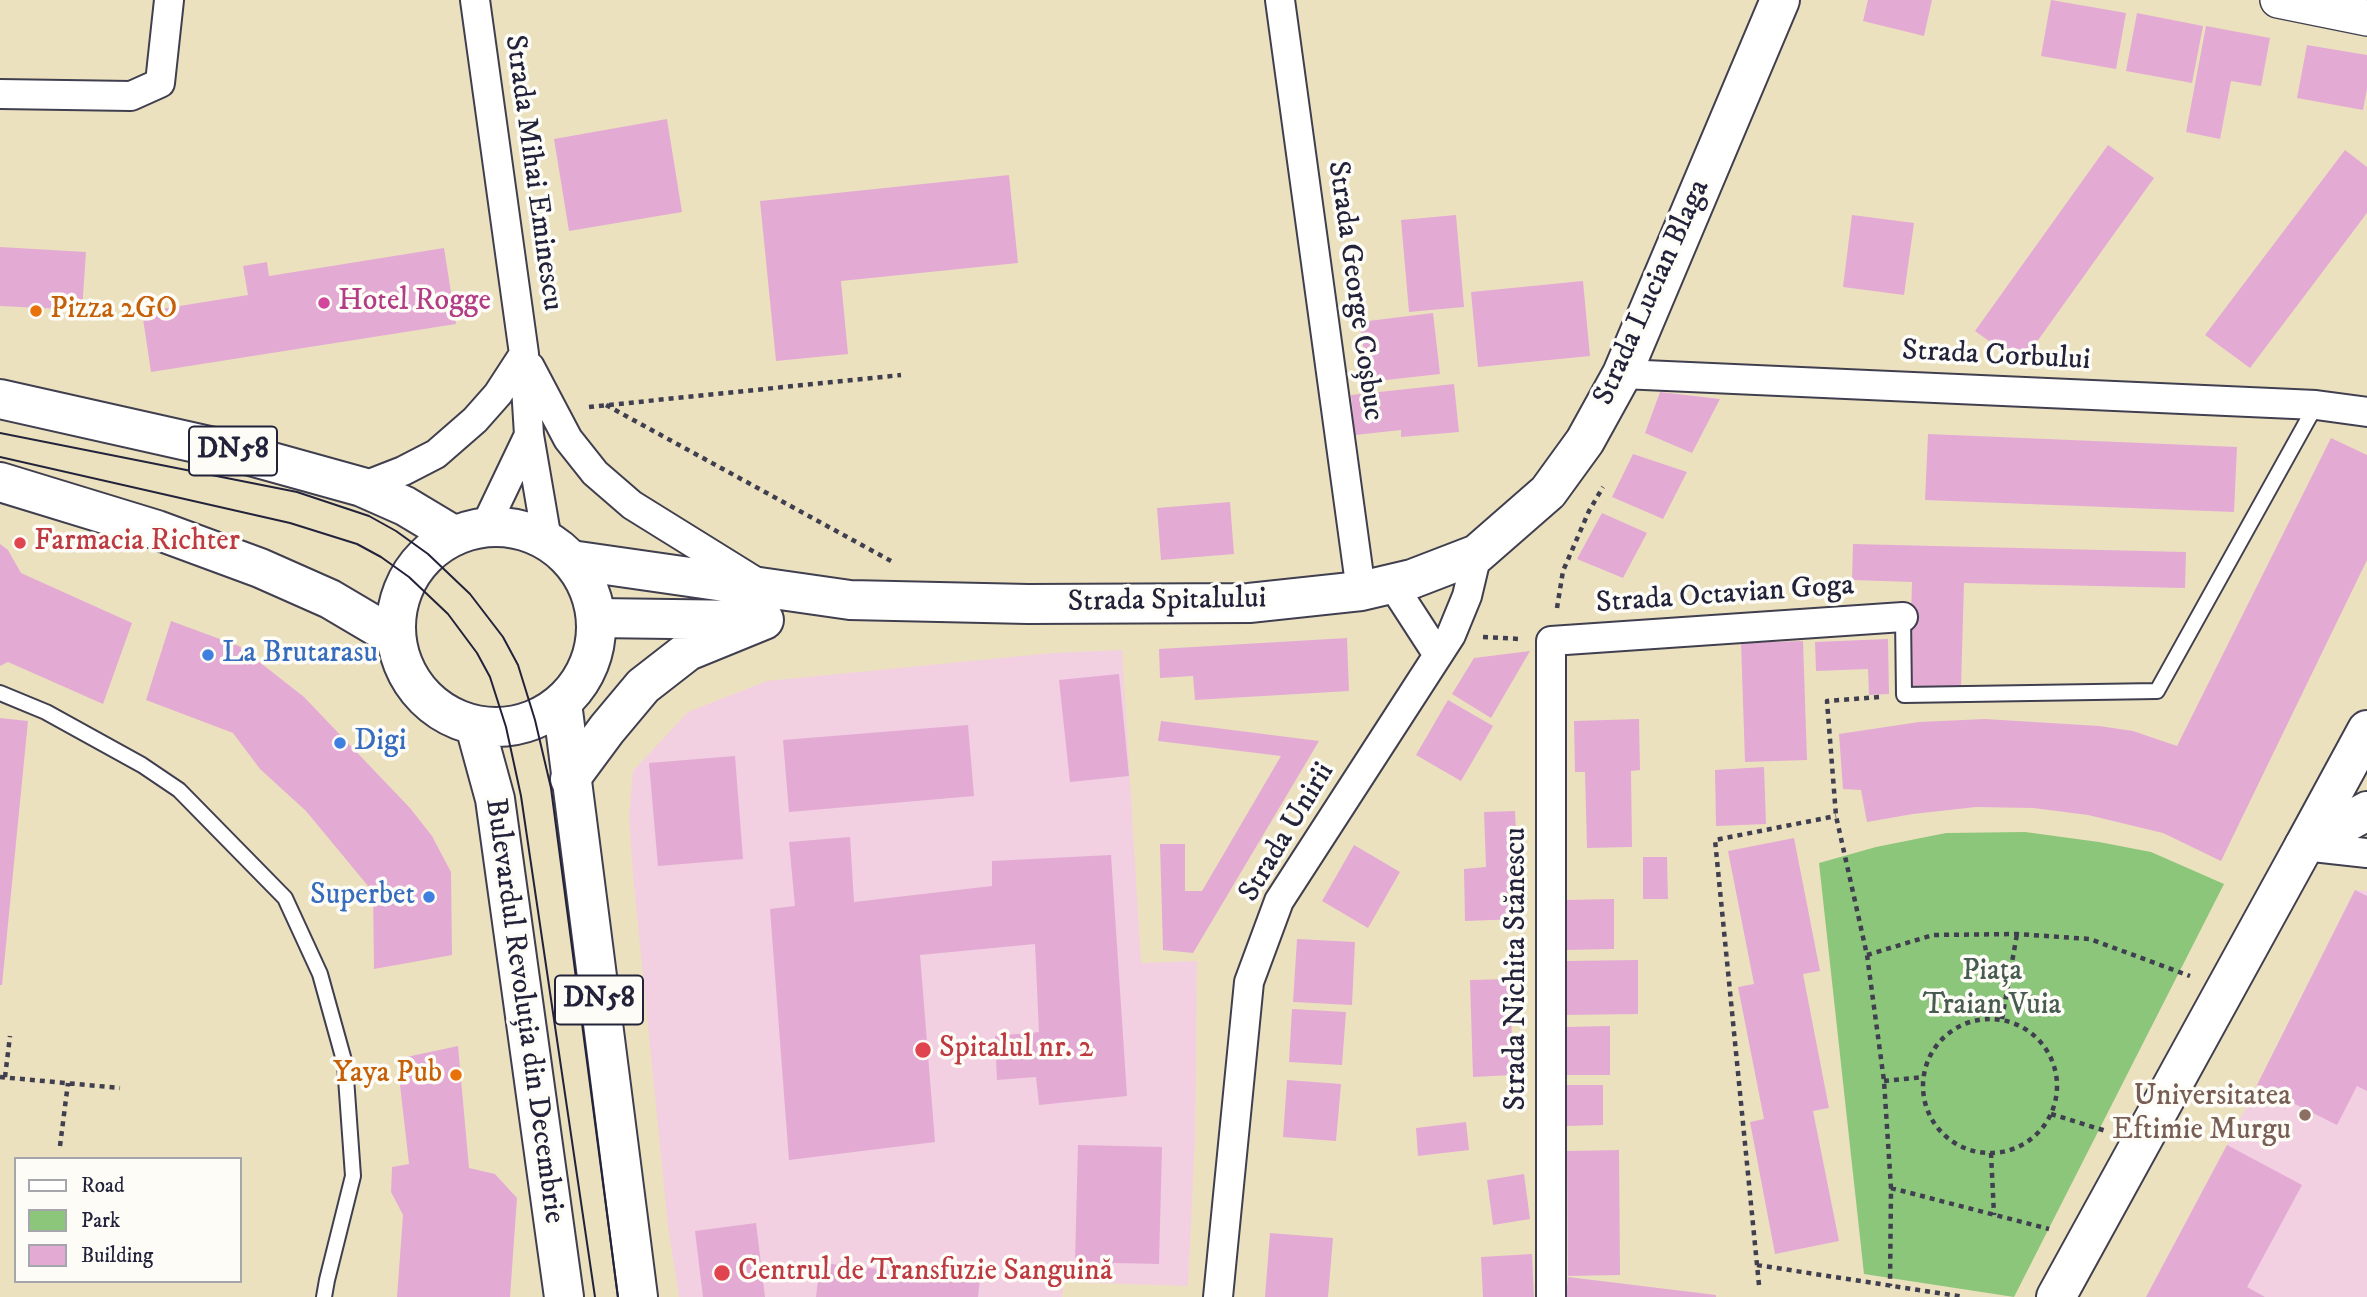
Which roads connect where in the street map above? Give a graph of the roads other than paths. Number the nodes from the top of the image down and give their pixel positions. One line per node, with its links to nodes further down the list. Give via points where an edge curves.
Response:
1 (169, 0): 7 (street, via 160,83 131,96)
2 (475, 0): 8 (street, Strada Mihai Eminescu)
3 (1280, 0): 19 (street, Strada George Coșbuc)
4 (1780, 0): 9 (main road, Strada Lucian Blaga)
5 (2278, 0): 6 (street)
6 (2367, 18)
7 (0, 94)
8 (524, 354): 13 (street, Strada Mihai Eminescu); 15 (street, via 498,394 436,454); 20 (street, Strada Mihai Eminescu, via 568,439 595,473)
9 (1622, 374): 11 (street, Strada Corbului); 18 (main road, Strada Lucian Blaga, via 1585,441 1548,492)
10 (0, 399): 15 (main road, DN58, via 236,452)
11 (2316, 405): 12 (street, Strada Corbului); 21 (lane, via 2157,691 1904,695)
12 (2367, 412)
13 (529, 435): 16 (street, Strada Mihai Eminescu); 17 (street, Strada Mihai Eminescu)
14 (0, 482): 23 (main road, via 157,530 260,568 330,599)
15 (362, 487): 16 (main road, DN58)
16 (470, 531): 17 (main road, DN58, via 517,529); 23 (main road, via 428,554 409,578 397,607)
17 (559, 550): 20 (main road, Strada Spitalului); 22 (main road, via 588,587)
18 (1477, 554): 19 (main road, Strada Spitalului); 25 (street, Strada Unirii, via 1467,596)
19 (1377, 588): 20 (main road, Strada Spitalului, via 1249,603); 25 (street)
20 (765, 603): 22 (main road, Strada Spitalului); 30 (main road, via 688,651 643,686)
21 (1903, 617): 24 (street, Strada Octavian Goga)
22 (596, 618): 27 (main road, via 594,649 582,679)
23 (396, 638): 28 (main road, via 404,668 421,695 445,714)
24 (1551, 641): 38 (street, Strada Nichita Stănescu)
25 (1445, 645): 37 (street, Strada Unirii, via 1279,901 1249,982)
26 (0, 693): 34 (lane, via 46,712 179,790 285,898 320,974 345,1064 353,1176)
27 (562, 703): 28 (main road, via 521,725); 30 (main road, DN58)
28 (475, 726): 35 (main road, Bulevardul Revoluția din Decembrie / DN58, via 495,799)
29 (2367, 730): 32 (main road)
30 (570, 779): 36 (main road, DN58)
31 (2367, 811): 32 (main road)
32 (2304, 846): 33 (street); 39 (main road)
33 (2367, 853)
34 (324, 1297)
35 (564, 1297)
36 (638, 1297)
37 (1218, 1297)
38 (1551, 1297)
39 (2056, 1297)

